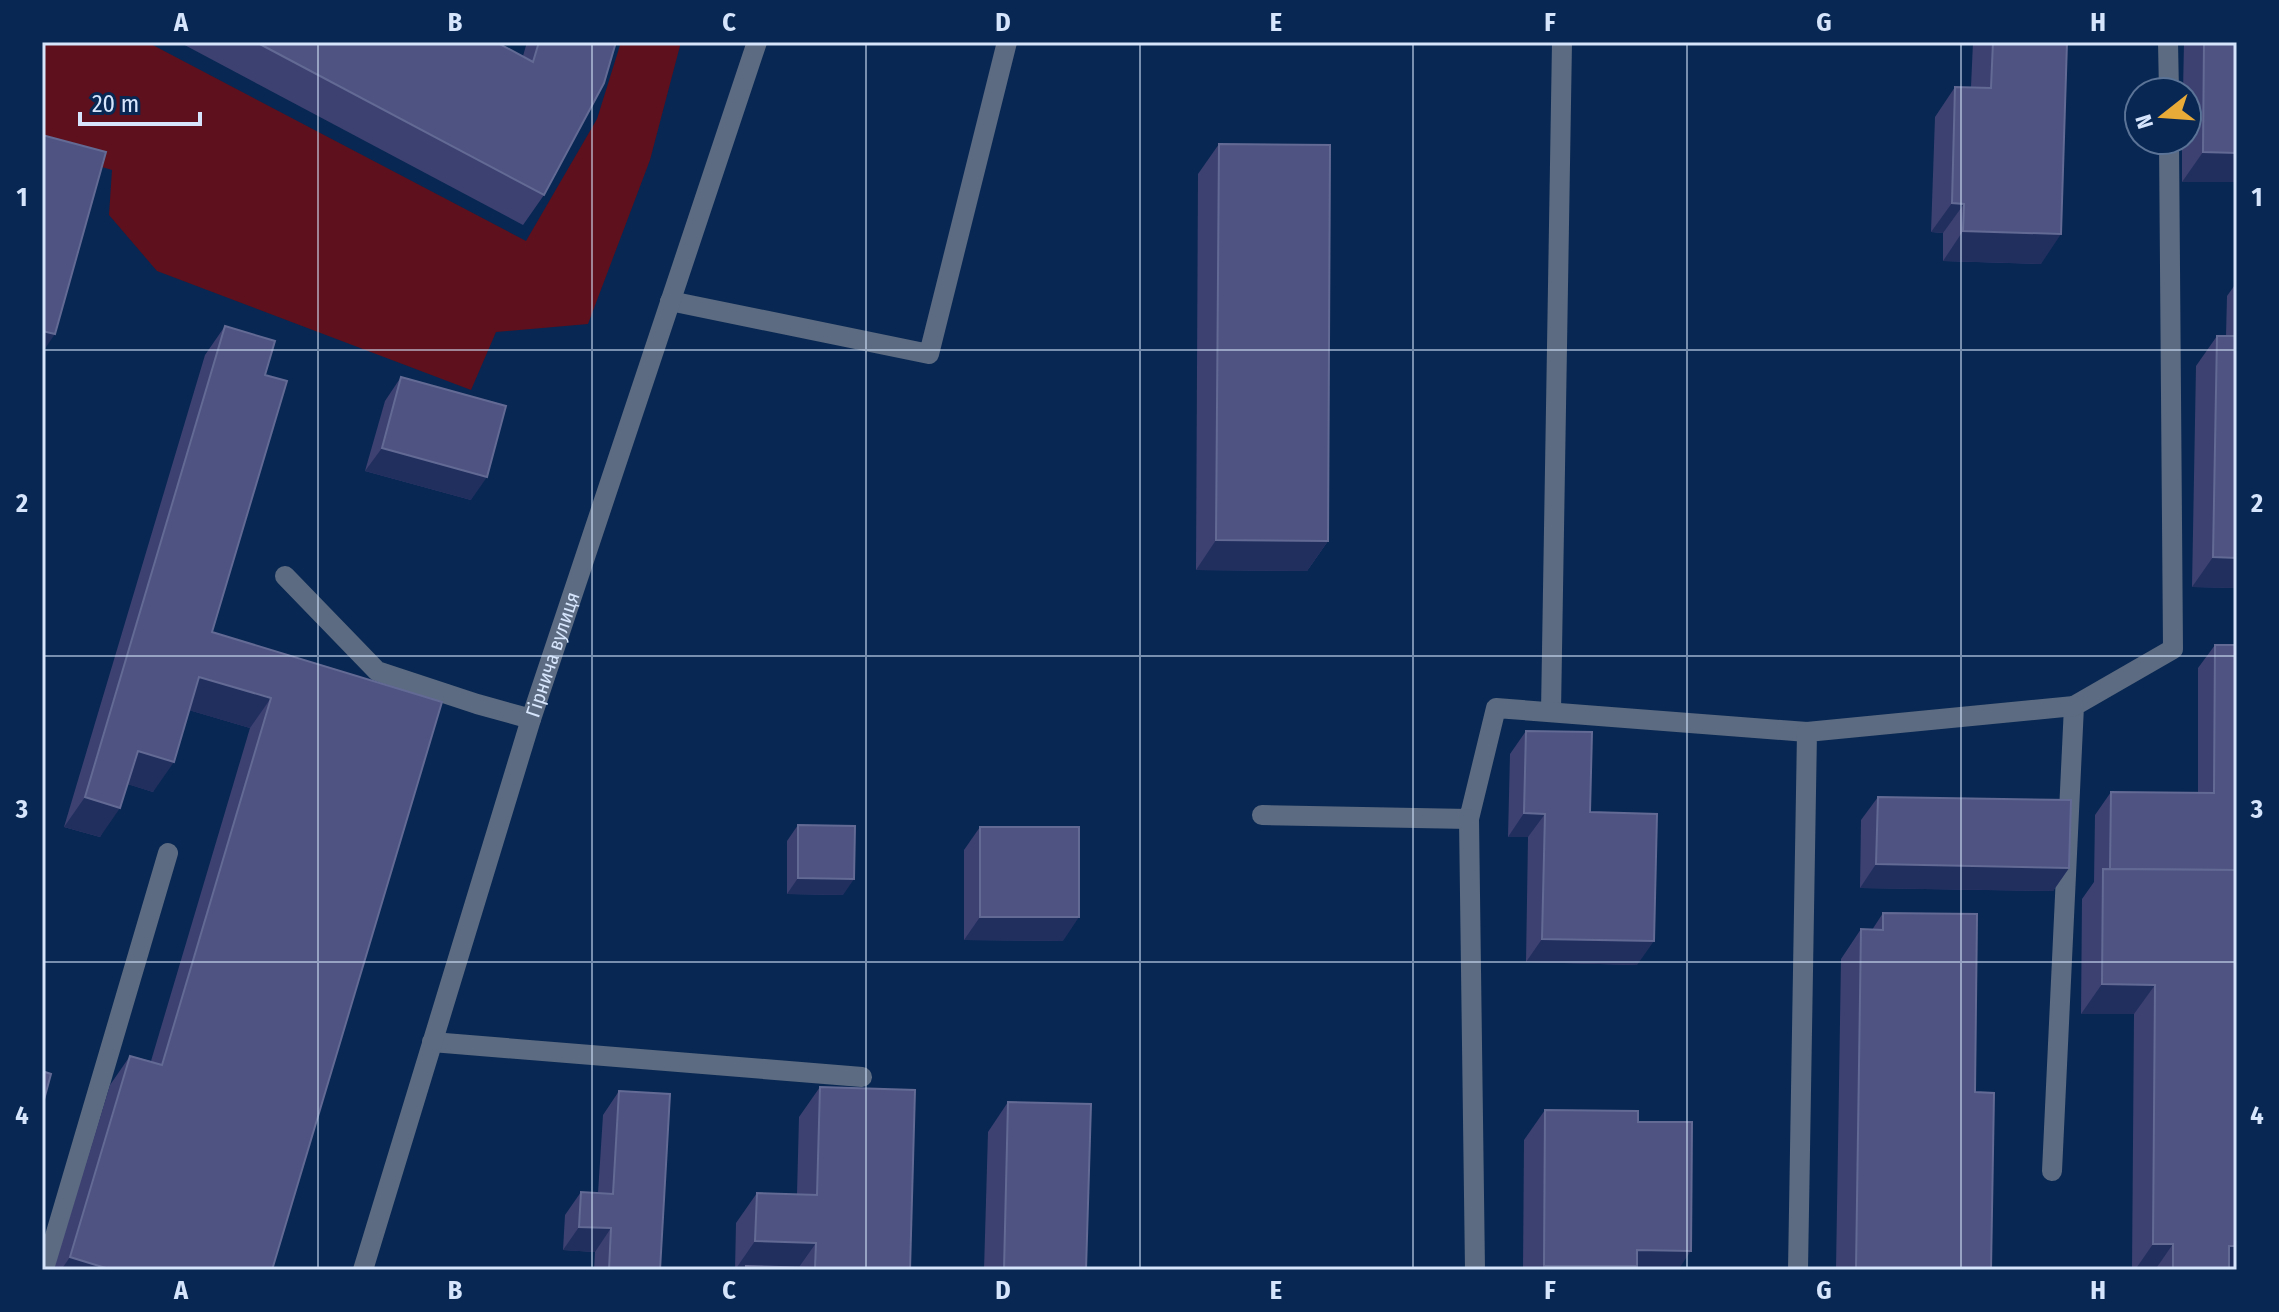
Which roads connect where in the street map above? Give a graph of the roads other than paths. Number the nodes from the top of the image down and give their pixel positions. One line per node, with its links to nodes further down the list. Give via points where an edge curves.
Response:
1 (757, 42): 7 (street, Гірнича вулиця)
2 (1007, 42): 7 (street, via 929,354)
3 (1562, 42): 10 (street)
4 (2168, 42): 5 (street)
5 (2169, 76)
6 (2169, 156): 9 (street, via 2173,649)
7 (670, 301): 11 (street, Гірнича вулиця)
8 (285, 576): 11 (street, via 377,671)
9 (2074, 706): 12 (street); 18 (street)
10 (1551, 712): 12 (street); 14 (street, via 1496,708)
11 (531, 719): 16 (street, Гірнича вулиця)
12 (1807, 732): 22 (street)
13 (1262, 815): 14 (street)
14 (1469, 819): 21 (street)
15 (168, 853): 19 (street)
16 (432, 1042): 17 (street); 20 (street, Гірнича вулиця)
17 (862, 1077)
18 (2052, 1171)
19 (45, 1270)
20 (363, 1270)
21 (1475, 1270)
22 (1798, 1270)

